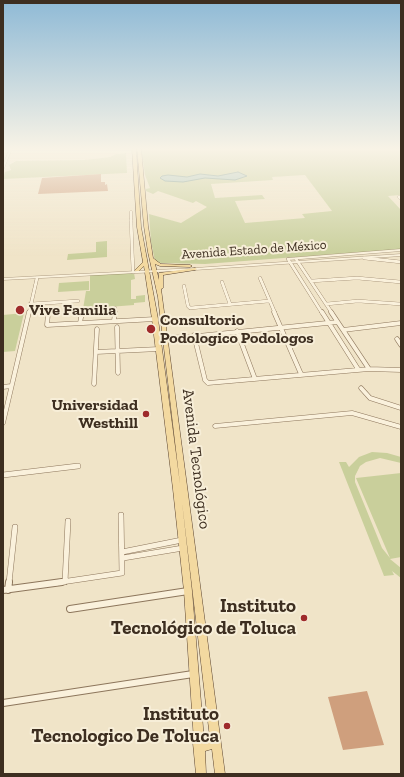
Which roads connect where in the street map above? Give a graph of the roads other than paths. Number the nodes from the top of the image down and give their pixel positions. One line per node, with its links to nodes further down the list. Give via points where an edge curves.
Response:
1 (136, 184): 12 (main road, Avenida Tecnológico)
2 (143, 184): 5 (main road, Avenida Tecnológico)
3 (131, 212): 16 (street)
4 (401, 250): 7 (main road, Avenida Estado de México)
5 (150, 252): 13 (main road, via 160,265); 15 (main road, Avenida Tecnológico)
6 (401, 254): 8 (main road, Avenida Estado de México)
7 (329, 258): 8 (main road, Avenida Estado de México); 9 (main road, Avenida Estado de México)
8 (358, 258): 11 (street)
9 (297, 260): 10 (main road, Avenida Estado de México); 21 (street)
10 (289, 261): 13 (main road, Avenida Estado de México); 38 (street)
11 (401, 262)
12 (144, 263): 14 (main road, Avenida Tecnológico); 16 (main road)
13 (193, 268): 15 (main road, Avenida Estado de México); 24 (main road, via 161,274)
14 (146, 270): 15 (main road, Avenida Estado de México); 16 (main road, Avenida Estado de México); 34 (main road, Avenida Tecnológico)
15 (153, 270): 24 (main road, Avenida Tecnológico)
16 (134, 271): 17 (main road, Avenida Estado de México)
17 (37, 278): 19 (main road, Avenida Estado de México); 27 (street)
18 (260, 278): 26 (street)
19 (3, 280)
20 (222, 282): 28 (street)
21 (311, 282): 22 (street, via 357,278); 29 (street)
22 (401, 282)
23 (184, 286): 28 (street, via 189,308)
24 (160, 297): 46 (main road, Avenida Tecnológico)
25 (78, 301): 27 (street)
26 (269, 301): 28 (street); 41 (street)
27 (30, 304): 59 (street)
28 (230, 304)
29 (326, 304): 30 (street, via 358,301); 36 (street)
30 (401, 304)
31 (115, 308): 35 (street)
32 (82, 312): 37 (street)
33 (48, 314): 37 (street, via 47,325)
34 (155, 319): 35 (street); 46 (main road, Avenida Tecnológico)
35 (114, 321): 37 (street)
36 (337, 322): 38 (street); 43 (street)
37 (80, 323)
38 (328, 323): 41 (street); 53 (street)
39 (401, 323): 43 (street)
40 (117, 327): 50 (street)
41 (280, 327): 44 (street); 56 (street)
42 (97, 329): 51 (street)
43 (343, 330): 52 (street)
44 (237, 331): 45 (street); 57 (street)
45 (196, 335): 46 (street); 57 (street, via 205,380 208,383)
46 (161, 337): 49 (main road, Avenida Tecnológico); 83 (main road, Avenida Tecnológico)
47 (397, 339): 48 (street)
48 (401, 345)
49 (159, 349): 50 (street); 72 (main road, Avenida Tecnológico)
50 (118, 350): 51 (street); 55 (street)
51 (96, 352): 58 (street)
52 (369, 368): 53 (street); 54 (street)
53 (358, 369): 56 (street)
54 (401, 370)
55 (118, 374)
56 (301, 374): 57 (street)
57 (255, 379)
58 (94, 384)
59 (11, 386): 60 (street); 63 (street)
60 (3, 387)
61 (361, 388): 62 (street, via 370,398)
62 (401, 408)
63 (3, 423)
64 (215, 426): 65 (street, via 352,413)
65 (401, 427)
66 (78, 466): 67 (street)
67 (3, 475)
68 (121, 515): 74 (street)
69 (68, 521): 77 (street)
70 (15, 526): 78 (street)
71 (174, 542): 72 (street); 72 (street); 73 (street)
72 (180, 546): 75 (street); 79 (main road, Avenida Tecnológico)
73 (139, 548): 74 (street); 75 (street)
74 (122, 552): 76 (street)
75 (141, 555): 76 (street)
76 (123, 558): 77 (street, via 123,572)
77 (65, 582): 78 (street)
78 (5, 590)
79 (188, 590): 80 (street); 81 (main road, Avenida Tecnológico)
80 (70, 609)
81 (193, 674): 82 (street); 84 (main road, Avenida Tecnológico)
82 (3, 703)
83 (215, 739): 84 (main road, via 213,743 205,746); 86 (main road, Avenida Tecnológico)
84 (198, 743): 85 (main road, Avenida Tecnológico)
85 (201, 774)
86 (220, 774)

